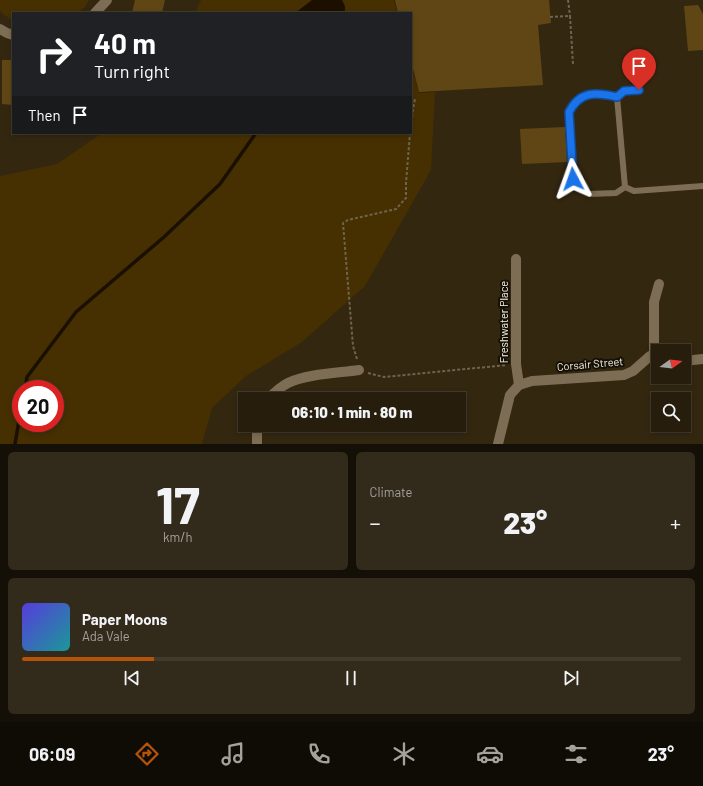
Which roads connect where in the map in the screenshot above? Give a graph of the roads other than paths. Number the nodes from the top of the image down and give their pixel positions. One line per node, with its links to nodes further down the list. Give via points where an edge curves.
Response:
1 (108, 0): 2 (street)
2 (96, 12)
3 (0, 29): 4 (street)
4 (12, 35)
5 (639, 90): 6 (lane, via 624,91)
6 (617, 97): 8 (lane); 8 (lane, via 604,94 584,95 574,103 569,112 573,179 581,190 589,194 616,193)
7 (703, 186): 8 (lane, via 634,191)
8 (625, 187)
9 (516, 259): 16 (street, Freshwater Place, via 516,364)
10 (659, 284): 11 (street, via 654,302)
11 (656, 344)
12 (651, 356): 16 (street, Corsair Street, via 624,375 532,381)
13 (703, 359): 14 (street)
14 (691, 360)
15 (359, 370): 17 (street, via 306,378 288,383)
16 (519, 385): 20 (street, via 510,395)
17 (276, 392)
18 (257, 432): 19 (street)
19 (256, 444)
20 (498, 444)

